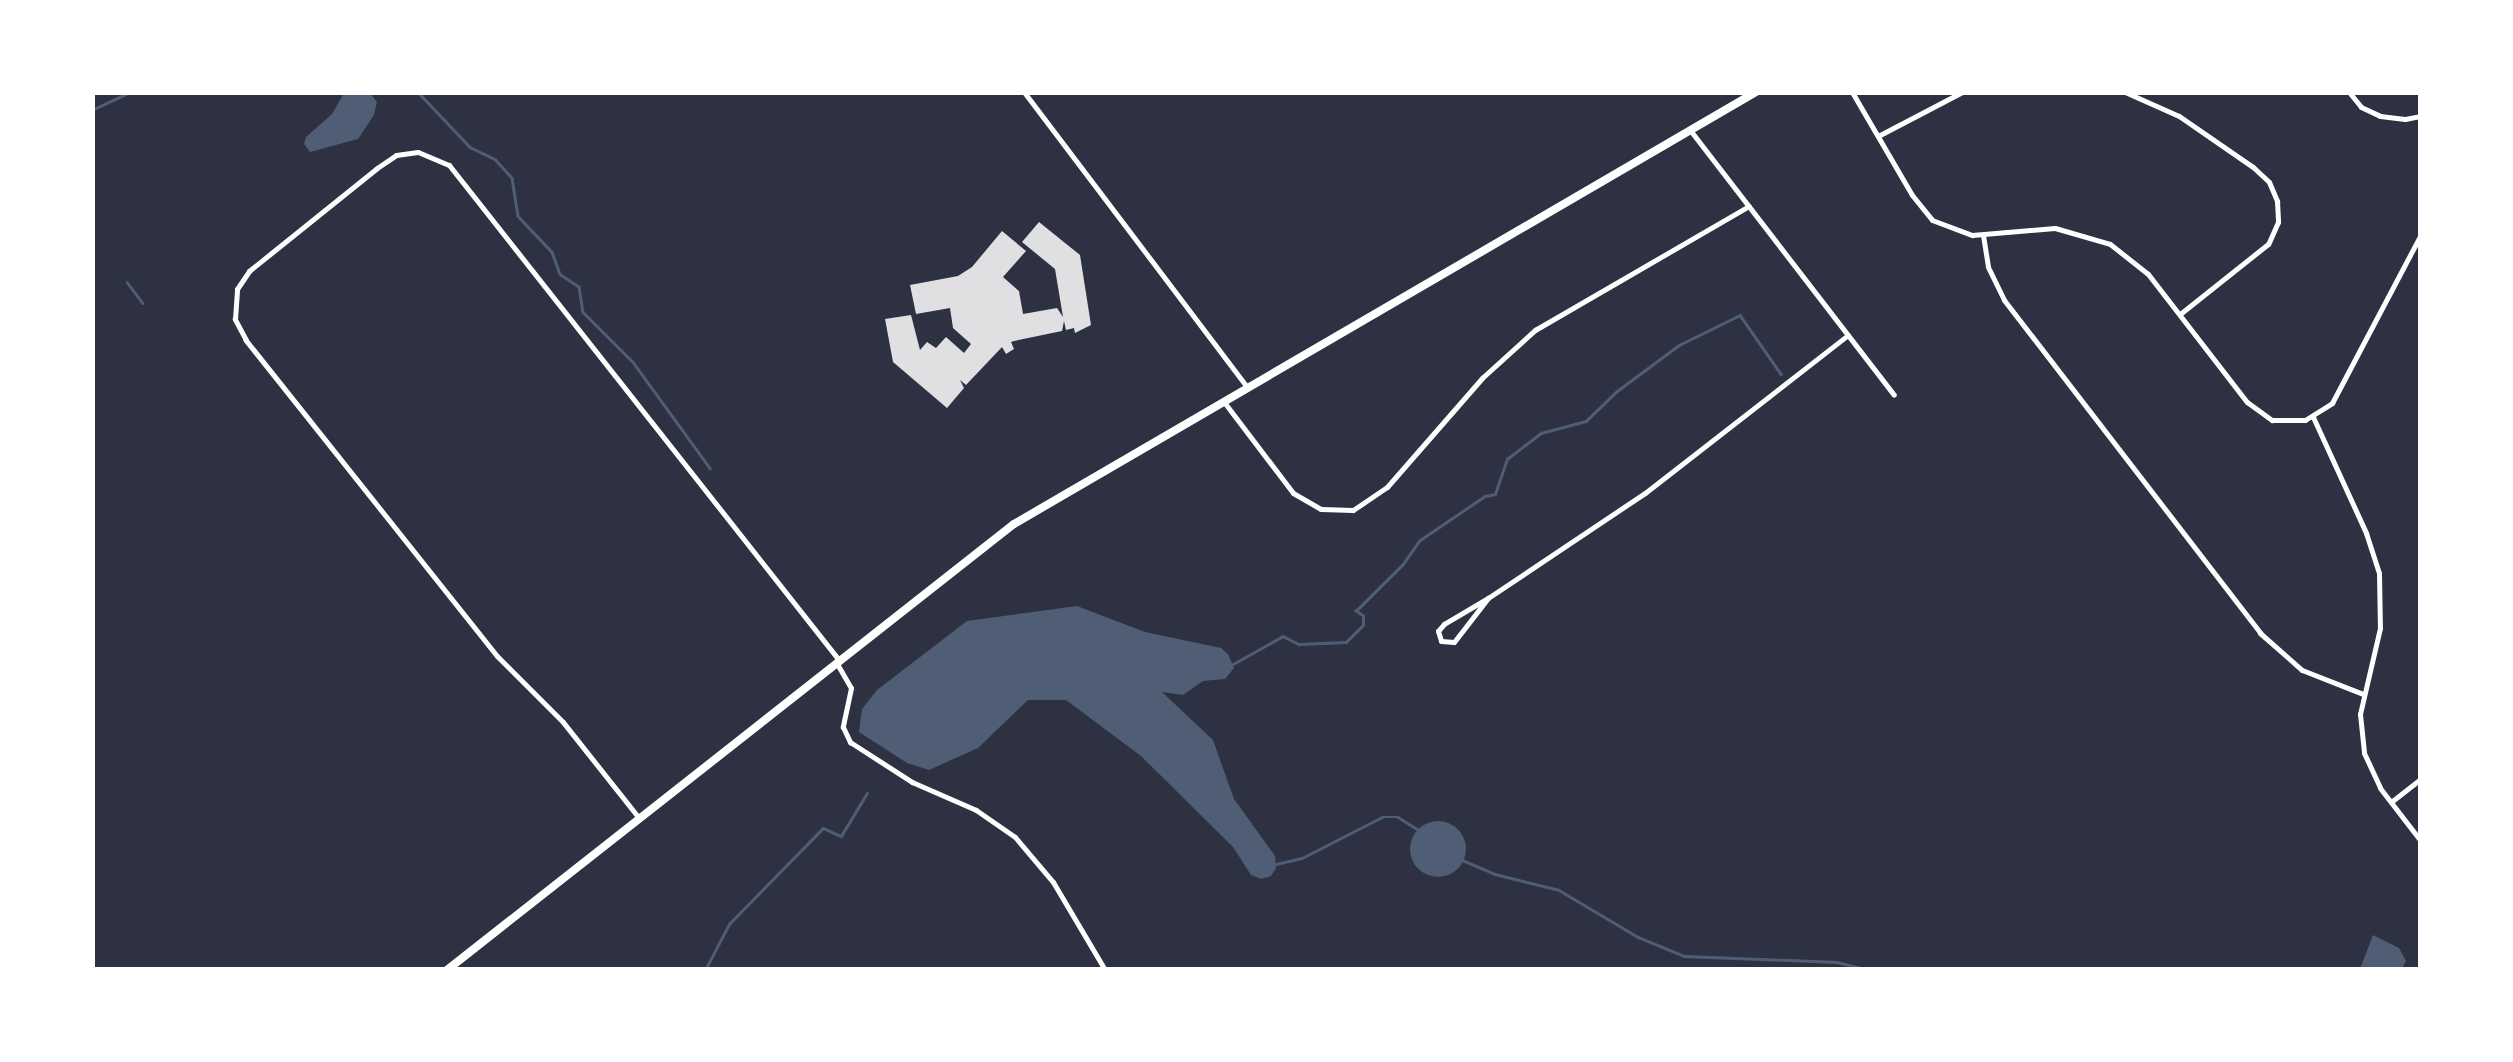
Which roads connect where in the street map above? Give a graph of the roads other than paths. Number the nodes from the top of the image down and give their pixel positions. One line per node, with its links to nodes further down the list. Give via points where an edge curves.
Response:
1 (1024, 92): 17 (street)
2 (1756, 92): 8 (main road)
3 (1852, 92): 9 (street)
4 (1962, 92): 9 (street)
5 (2125, 92): 15 (street, via 2167,109 2273,188 2278,215 2263,249)
6 (2350, 92): 7 (street, via 2380,116)
7 (2420, 116)
8 (1690, 130): 10 (street); 17 (main road)
9 (1878, 136): 11 (street, via 1928,216 1950,230)
10 (1749, 206): 16 (street); 19 (street, via 1535,330 1482,378 1387,487 1353,510 1321,509 1293,493)
11 (1984, 234): 15 (street, via 2047,227 2098,238 2140,267); 23 (street, via 1988,267 2004,300 2260,632 2302,670)
12 (2420, 236): 13 (street)
13 (2410, 262): 14 (street); 20 (street, via 2340,392)
14 (2419, 266)
15 (2180, 314): 20 (street, via 2256,412 2287,423)
16 (1848, 335): 18 (street); 21 (street, via 1645,493)
17 (1248, 388): 19 (main road)
18 (1894, 394)
19 (1224, 402): 22 (main road, via 1014,524)
20 (2313, 418): 23 (street, via 2380,573 2380,628)
21 (1488, 598): 21 (street, via 1444,624 1441,641 1454,642)
22 (838, 661): 26 (main road); 26 (street, via 449,165 428,153 396,155 315,218 242,280 233,303 239,330 496,656 563,722); 29 (street, via 851,688 843,726 850,742 1015,837 1053,882)
23 (2363, 694): 25 (street, via 2364,753)
24 (2420, 778): 25 (street)
25 (2391, 802): 27 (street)
26 (639, 818): 28 (main road)
27 (2420, 840)
28 (447, 970)
29 (1105, 970)

